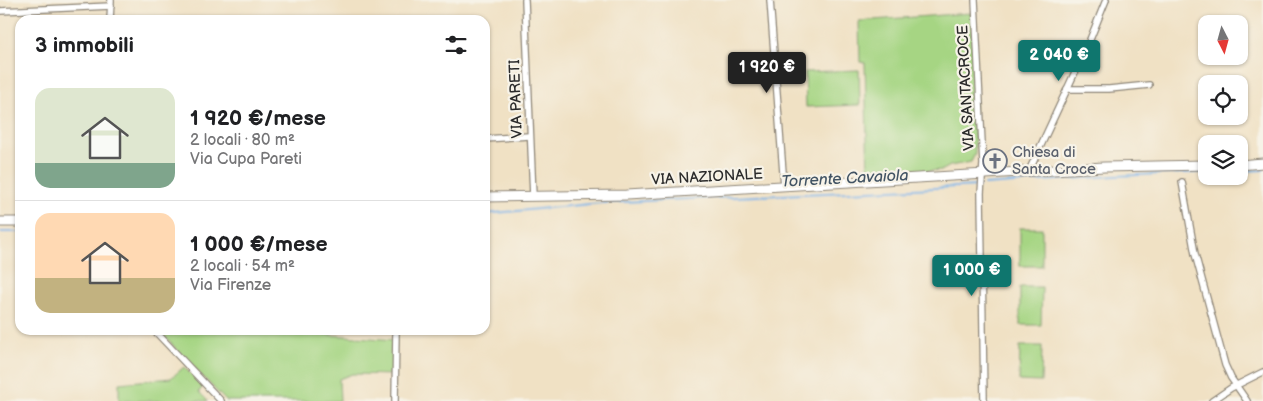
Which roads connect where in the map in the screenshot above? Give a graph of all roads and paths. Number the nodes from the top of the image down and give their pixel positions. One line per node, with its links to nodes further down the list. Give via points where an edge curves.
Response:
1 (525, 0): 9 (street, VIA PARETI)
2 (770, 0): 17 (street)
3 (975, 0): 15 (street, VIA SANTACROCE)
4 (1106, 0): 8 (street)
5 (111, 3): 6 (street)
6 (0, 11)
7 (1149, 85): 8 (street)
8 (1067, 90): 14 (street)
9 (529, 136): 10 (street); 19 (street, VIA PARETI)
10 (490, 139)
11 (1263, 163): 12 (main road)
12 (1248, 164)
13 (1198, 166): 14 (main road, VIA NAZIONALE)
14 (1029, 171): 15 (main road, VIA NAZIONALE)
15 (984, 176): 17 (main road, VIA NAZIONALE); 28 (street, VIA SANTACROCE, via 981,193)
16 (1182, 182): 25 (street, via 1194,254 1225,366)
17 (784, 186): 19 (main road, VIA NAZIONALE)
18 (490, 197): 19 (main road, VIA NAZIONALE)
19 (533, 197)
20 (0, 222): 21 (main road)
21 (15, 222)
22 (159, 335): 26 (street)
23 (396, 335): 27 (street)
24 (1263, 372): 25 (street)
25 (1237, 386): 29 (street); 30 (street)
26 (221, 401)
27 (395, 401)
28 (984, 401)
29 (1212, 401)
30 (1247, 401)

